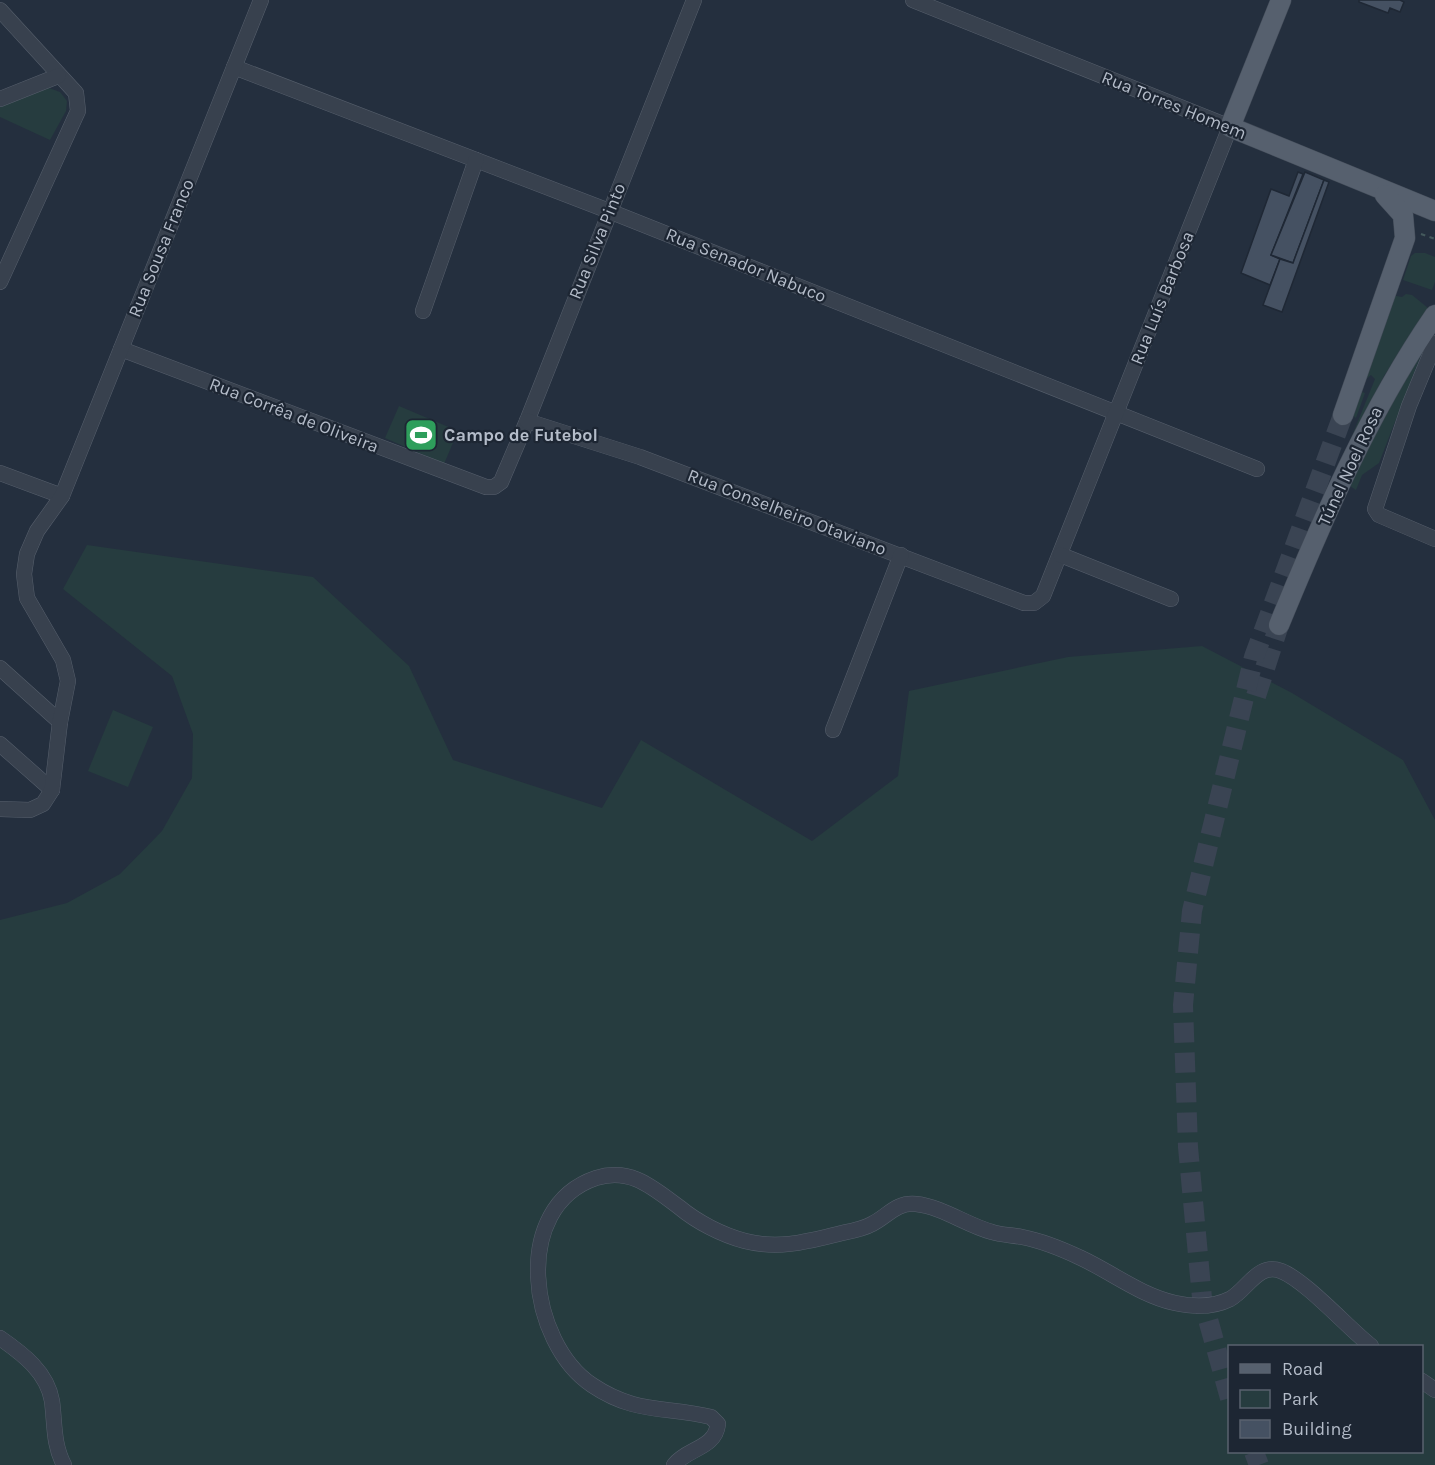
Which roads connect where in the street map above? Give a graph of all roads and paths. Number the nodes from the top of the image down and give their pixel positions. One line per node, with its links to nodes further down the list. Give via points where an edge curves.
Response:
1 (261, 0): 6 (street, Rua Sousa Franco)
2 (694, 0): 12 (street, Rua Silva Pinto)
3 (913, 0): 9 (street, Rua Torres Homem)
4 (1281, 0): 9 (main road, Rua Luís Barbosa)
5 (0, 10): 7 (street)
6 (234, 67): 10 (street, Rua Senador Nabuco); 20 (street, Rua Sousa Franco)
7 (58, 76): 8 (street); 16 (street, via 76,93 78,111)
8 (0, 99)
9 (1230, 127): 11 (main road, Rua Torres Homem); 21 (street, Rua Luís Barbosa)
10 (476, 160): 12 (street, Rua Senador Nabuco); 17 (street)
11 (1378, 189): 13 (main road, Rua Torres Homem); 22 (main road, Túnel Noel Rosa, via 1400,210 1406,231)
12 (609, 211): 21 (street, Rua Senador Nabuco); 23 (street, Rua Silva Pinto)
13 (1435, 211)
14 (1413, 231): 15 (path)
15 (1435, 239)
16 (0, 282)
17 (423, 310)
18 (1435, 315): 33 (main road, Túnel Noel Rosa, via 1383,396)
19 (1435, 343): 28 (street, via 1409,406 1375,509 1379,515)
20 (121, 349): 26 (street, Rua Corrêa de Oliveira, via 486,487); 27 (street, Rua Sousa Franco)
21 (1116, 412): 24 (street, Rua Senador Nabuco); 30 (street, Rua Luís Barbosa)
22 (1343, 415)
23 (527, 421): 26 (street, Rua Silva Pinto); 29 (street, Rua Conselheiro Otaviano, via 640,457)
24 (1257, 469)
25 (0, 473): 27 (street)
26 (501, 482)
27 (62, 495): 35 (street, Rua Sousa Franco, via 37,531 24,574 27,598 63,660 68,681)
28 (1435, 539)
29 (901, 555): 31 (street, Rua Conselheiro Otaviano, via 1024,603 1034,603); 36 (street)
30 (1061, 555): 31 (street, Rua Luís Barbosa); 32 (street)
31 (1043, 596)
32 (1171, 598)
33 (1279, 625)
34 (0, 668): 35 (street)
35 (60, 722): 38 (street, Rua Sousa Franco)
36 (833, 730)
37 (0, 744): 38 (street)
38 (52, 790): 39 (street, via 43,804 30,810)
39 (0, 809)
40 (0, 1338): 42 (street, via 31,1362 43,1377 51,1399 54,1440)
41 (1369, 1345): 43 (street, via 1302,1285 1270,1268 1257,1274 1234,1297 1218,1304 1197,1306 1136,1290 1053,1245 992,1232 933,1208 900,1205 860,1229 799,1245 769,1245 743,1241 712,1229 637,1177 597,1178 567,1194 542,1236 539,1293 546,1323 573,1369 612,1397 635,1407 711,1417 718,1424 709,1442)
42 (64, 1465)
43 (674, 1465)

